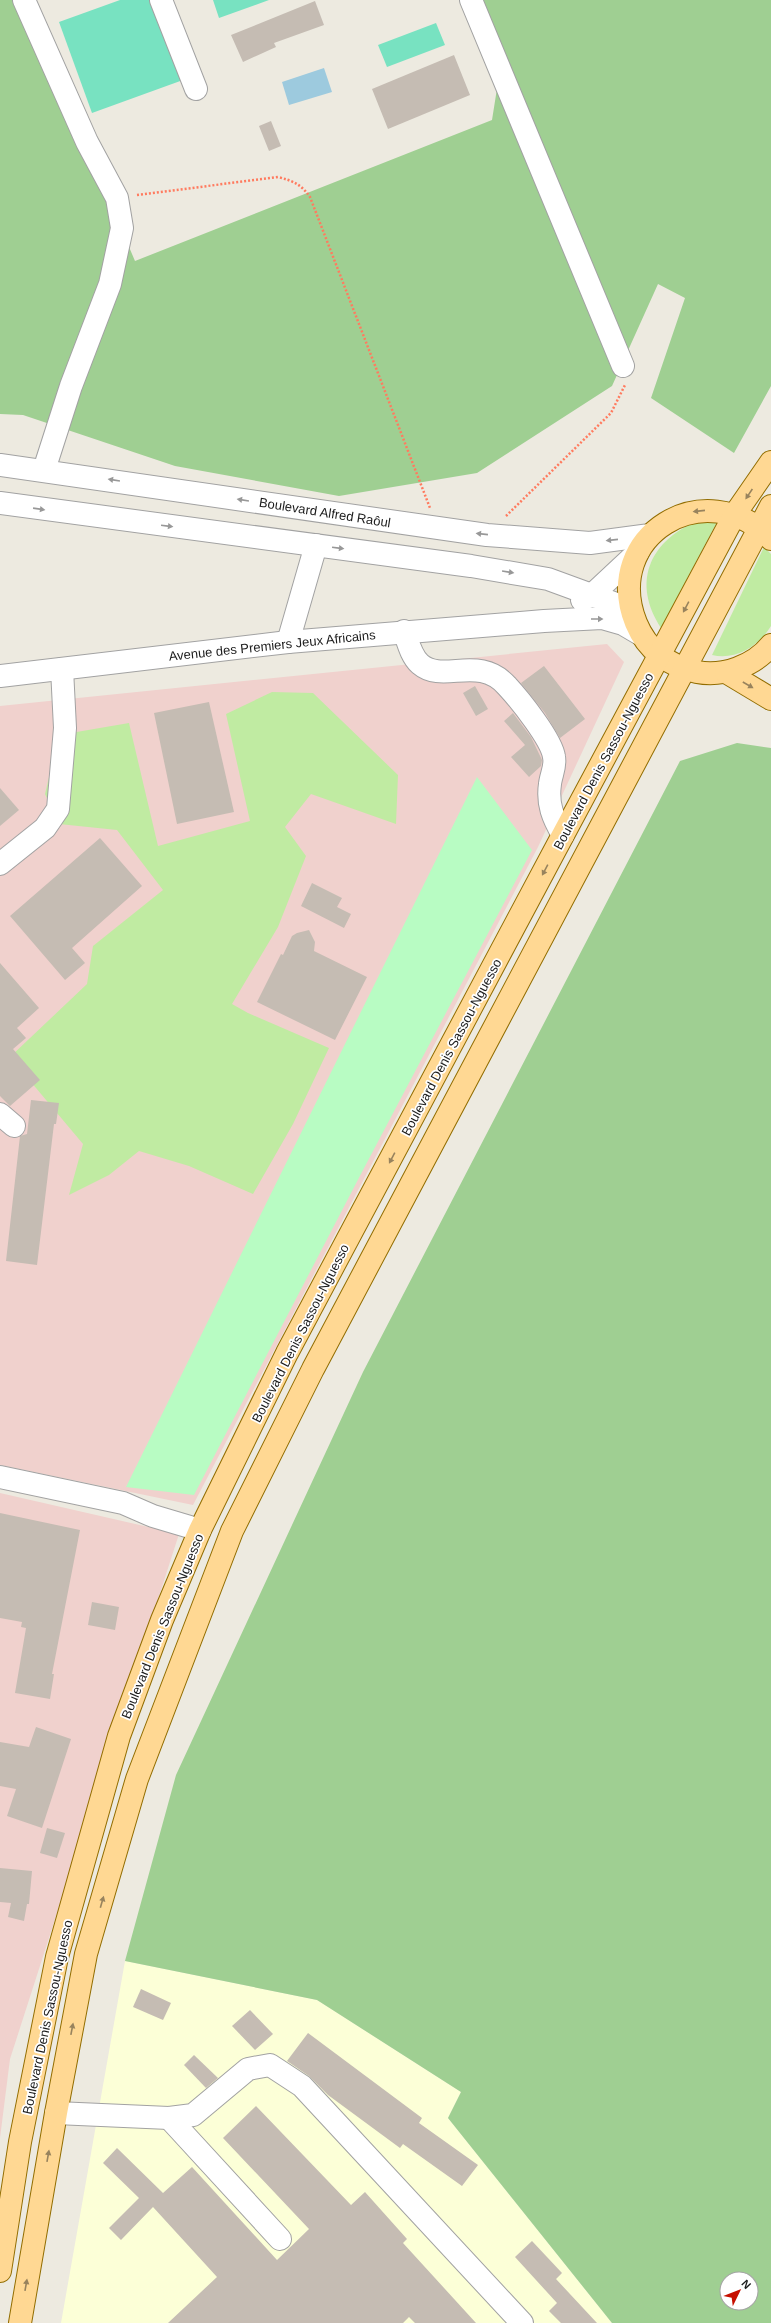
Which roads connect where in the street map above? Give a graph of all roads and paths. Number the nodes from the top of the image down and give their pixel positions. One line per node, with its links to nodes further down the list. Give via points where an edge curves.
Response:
1 (24, 0): 5 (street, via 87,142)
2 (161, 0): 4 (street)
3 (471, 0): 6 (street)
4 (196, 89)
5 (117, 198): 9 (street, via 122,228 110,284 71,386); 13 (path, via 278,177 303,187 310,197)
6 (623, 366): 15 (path, via 625,383 612,413)
7 (771, 462): 12 (main road, Boulevard Denis Sassou-Nguesso, one-way to 12)
8 (0, 465): 9 (street, Boulevard Alfred Raôul)
9 (44, 470): 13 (street, Boulevard Alfred Raôul, one-way to 9)
10 (0, 503): 17 (street, one-way to 17)
11 (771, 506): 14 (main road, Boulevard Denis Sassou-Nguesso)
12 (735, 514): 14 (main road); 16 (main road, one-way to 16, via 713,510 690,512 668,521); 25 (main road, Boulevard Denis Sassou-Nguesso, one-way to 25)
13 (438, 529): 15 (street, Boulevard Alfred Raôul, one-way to 13)
14 (765, 533): 27 (main road, Boulevard Denis Sassou-Nguesso)
15 (487, 535): 16 (street, Boulevard Alfred Raôul, one-way to 15)
16 (644, 544): 18 (street, Avenue des Premiers Jeux Africains); 19 (main road, via 631,570 628,590)
17 (316, 545): 18 (street, one-way to 18, via 548,578); 23 (street)
18 (592, 595): 19 (street); 20 (street, Avenue des Premiers Jeux Africains)
19 (630, 609): 22 (main road)
20 (544, 621): 21 (street, Avenue des Premiers Jeux Africains); 22 (street, Avenue des Premiers Jeux Africains, one-way to 22, via 602,618 623,624)
21 (404, 631): 23 (street, Avenue des Premiers Jeux Africains); 31 (street, via 420,664 431,670 474,669 485,672 501,679 515,696 547,740 554,754 549,808)
22 (640, 634): 25 (main road)
23 (288, 642): 26 (street, Avenue des Premiers Jeux Africains)
24 (770, 653): 28 (main road)
25 (660, 656): 27 (main road); 31 (main road, Boulevard Denis Sassou-Nguesso)
26 (62, 669): 29 (street, Avenue des Premiers Jeux Africains); 32 (street, via 65,728 58,809 45,828)
27 (684, 669): 28 (main road, via 705,673); 35 (main road, Boulevard Denis Sassou-Nguesso, one-way to 27, via 86,1954 137,1778 232,1531 327,1340)
28 (726, 672): 30 (main road, one-way to 30)
29 (0, 676)
30 (771, 699)
31 (563, 835): 34 (main road, Boulevard Denis Sassou-Nguesso, one-way to 34, via 287,1353)
32 (0, 864)
33 (0, 1477): 34 (street, via 123,1504)
34 (200, 1530): 38 (main road, Boulevard Denis Sassou-Nguesso, via 162,1620 119,1736 57,1958 20,2142)
35 (56, 2113): 36 (street); 39 (main road, Boulevard Denis Sassou-Nguesso, one-way to 35)
36 (169, 2118): 37 (street); 40 (street, via 193,2115 248,2069 270,2065 302,2086)
37 (280, 2238)
38 (1, 2262)
39 (20, 2323)
40 (522, 2323)

